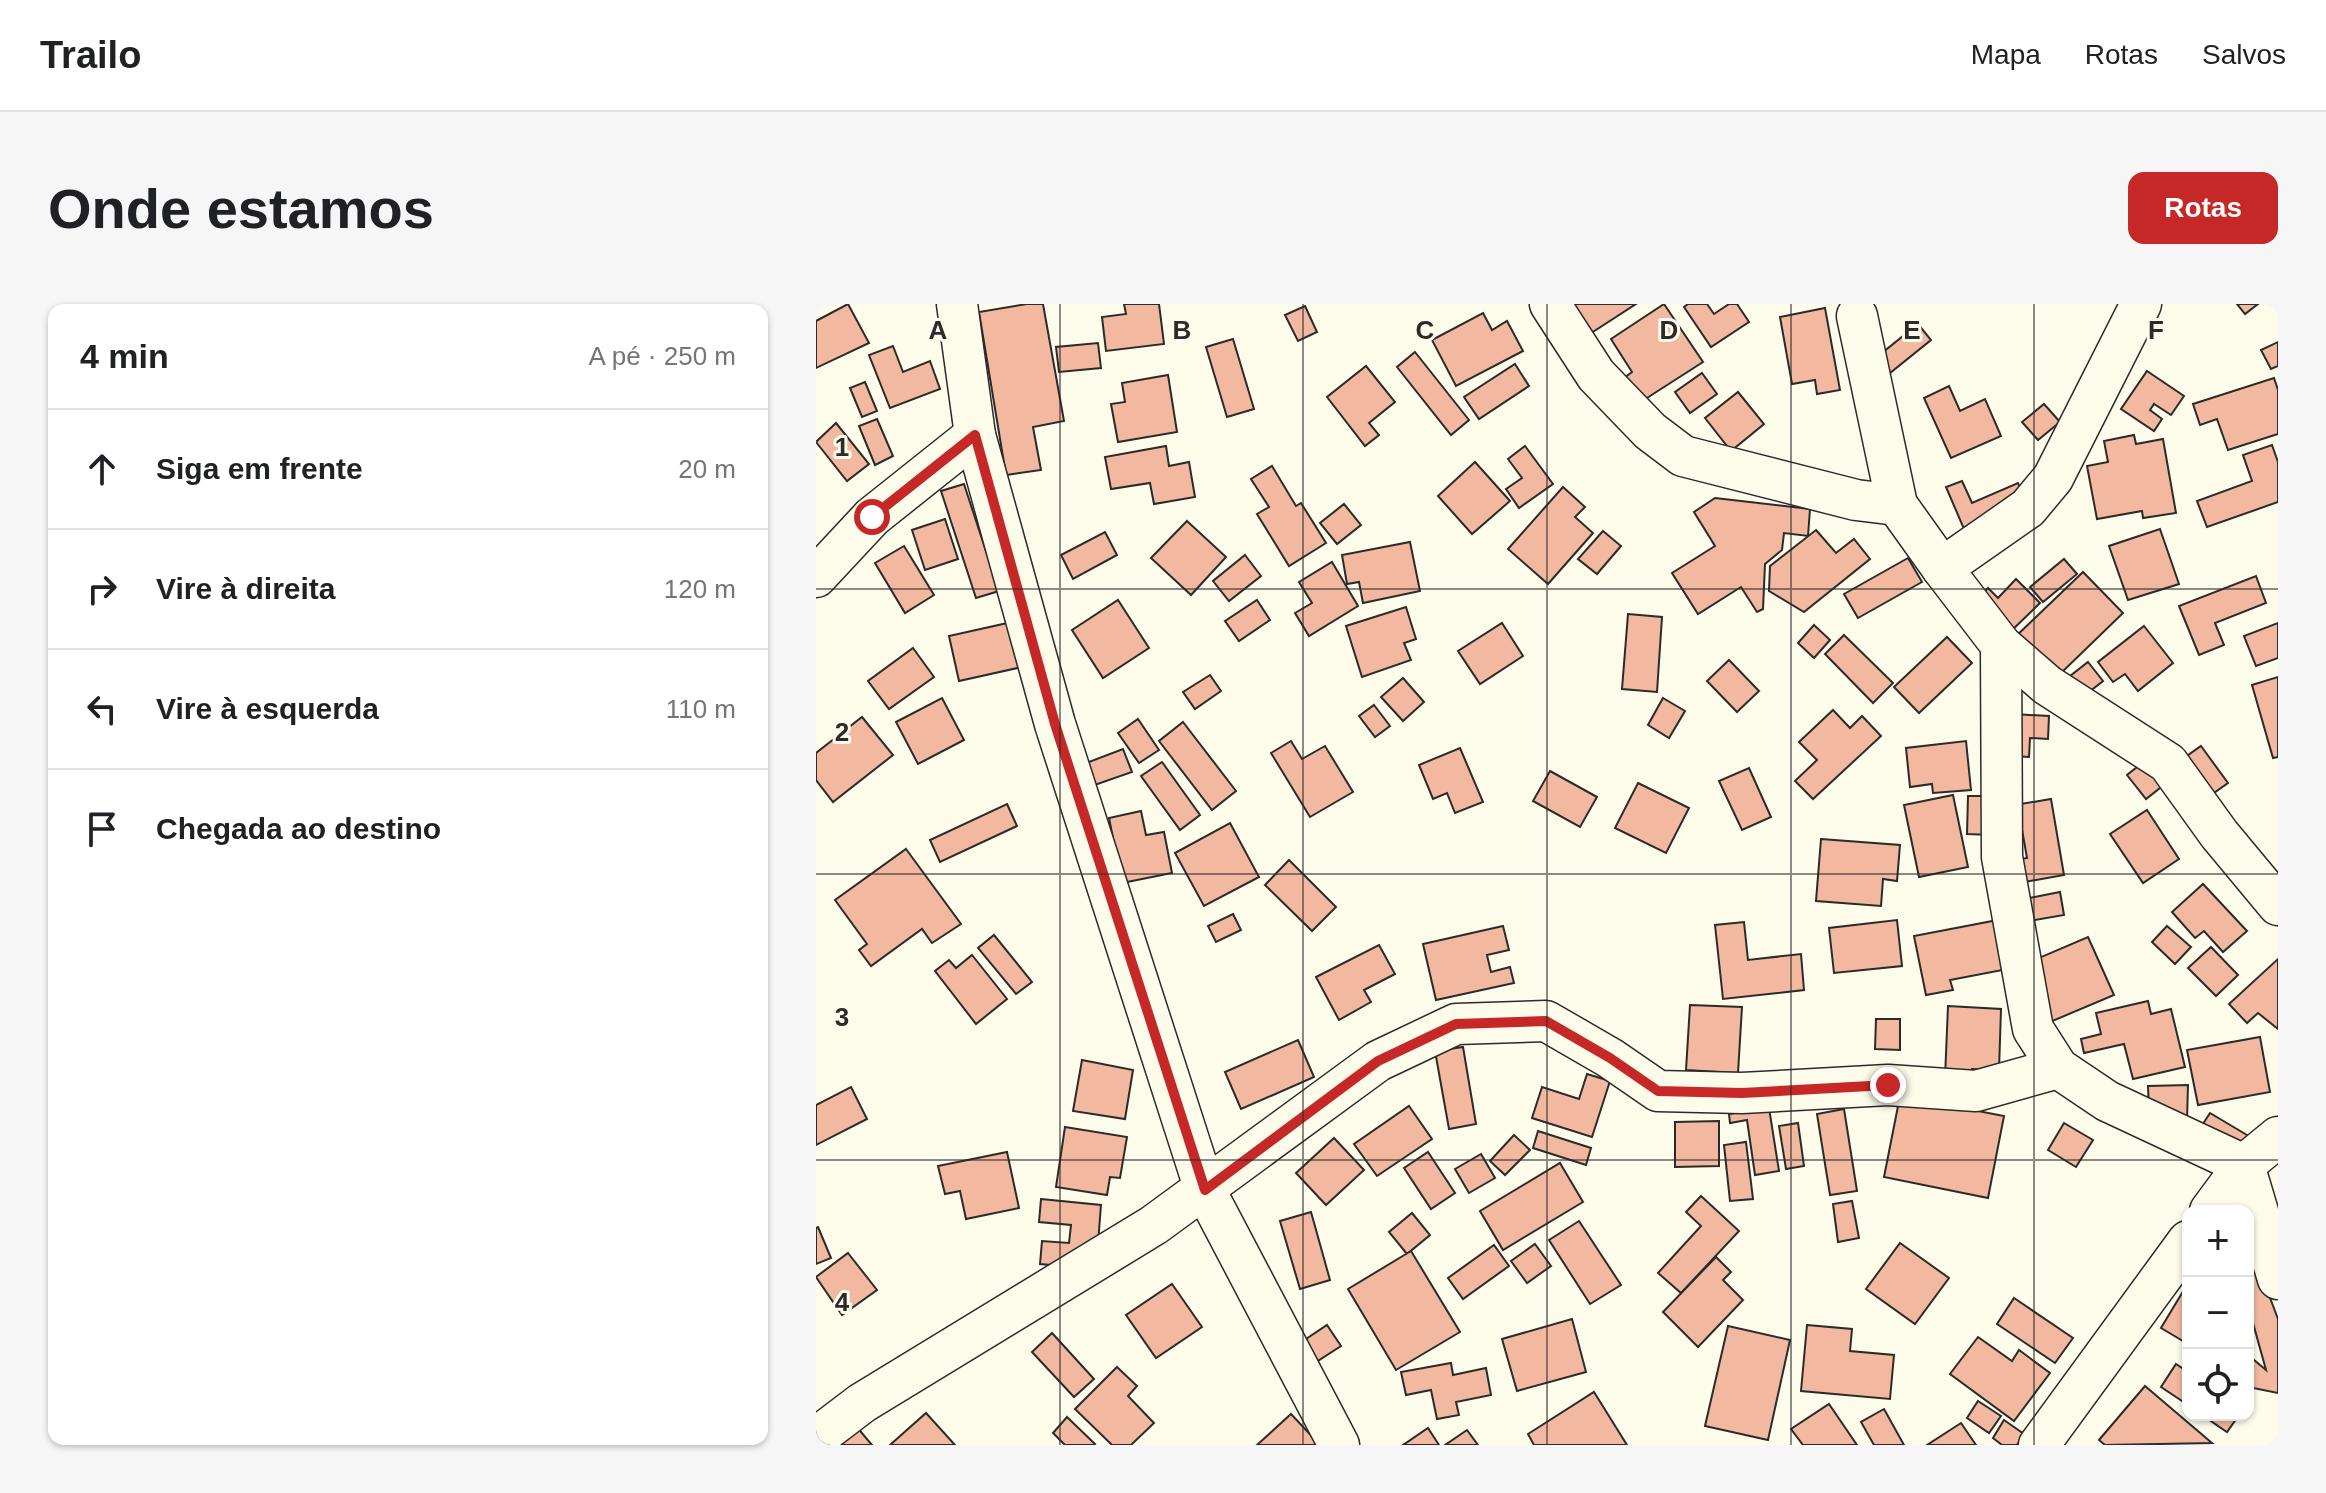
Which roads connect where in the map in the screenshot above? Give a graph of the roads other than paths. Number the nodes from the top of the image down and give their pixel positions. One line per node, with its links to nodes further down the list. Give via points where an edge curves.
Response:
1 (957, 304): 5 (street)
2 (1550, 304): 6 (street, via 1596,375 1650,431 1683,456 1856,500)
3 (2141, 304): 7 (street, via 2053,478 2028,508)
4 (1857, 316): 6 (street)
5 (975, 435): 8 (street, via 872,517); 14 (street, via 1055,724)
6 (1897, 505): 7 (street)
7 (1942, 568): 9 (street)
8 (816, 577)
9 (2001, 645): 10 (street, via 2047,685 2168,763); 11 (street, via 2002,857 2033,1029)
10 (2278, 905)
11 (2058, 1068): 13 (street, via 2107,1101); 14 (street, via 1976,1091 1888,1085 1742,1093 1658,1091 1546,1021 1456,1024 1378,1061)
12 (2278, 1137): 13 (street)
13 (2244, 1165): 15 (street); 17 (street)
14 (1205, 1190): 18 (street, via 862,1403); 19 (street)
15 (2214, 1205)
16 (2182, 1249): 20 (street)
17 (2278, 1279)
18 (816, 1438)
19 (1339, 1445)
20 (2039, 1445)

